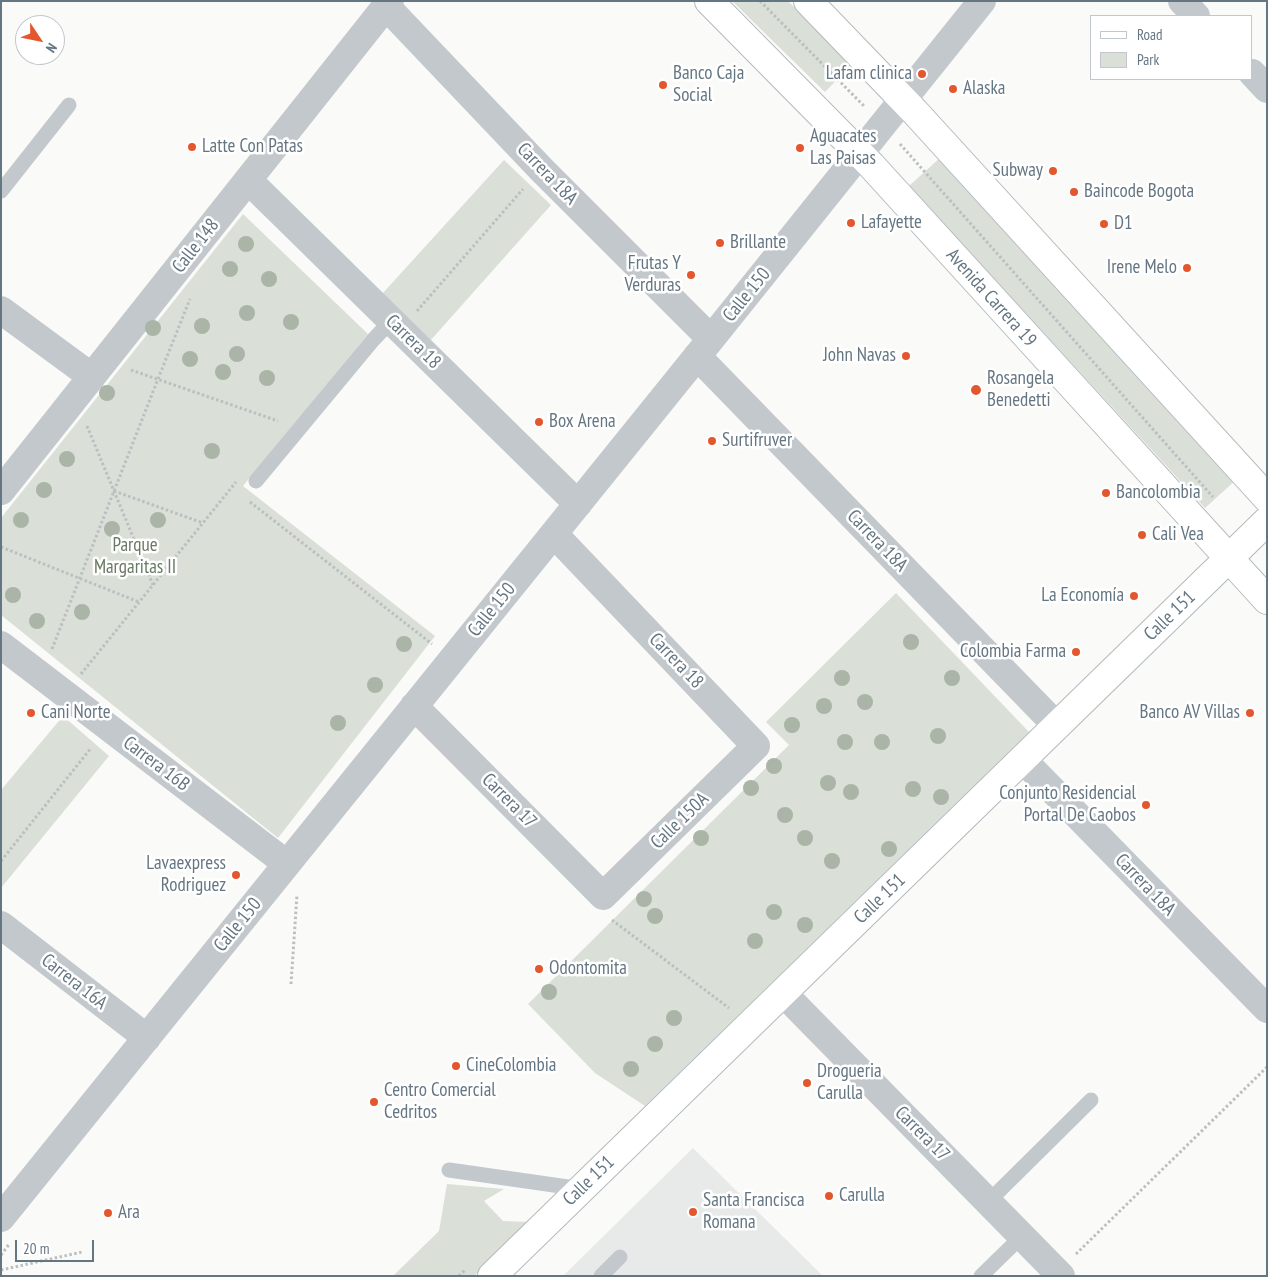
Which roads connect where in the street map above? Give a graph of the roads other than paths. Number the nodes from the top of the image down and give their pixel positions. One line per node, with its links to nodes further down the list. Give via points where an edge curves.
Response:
1 (708, 1): 11 (main road, Avenida Carrera 19)
2 (808, 1): 9 (main road)
3 (982, 1): 9 (street, Calle 150)
4 (1182, 1): 6 (street)
5 (388, 4): 12 (street, Calle 148); 16 (street, Carrera 18A)
6 (1195, 15)
7 (1253, 74): 8 (street)
8 (1267, 89)
9 (903, 99): 11 (street, Calle 150); 20 (main road)
10 (69, 105): 13 (lane)
11 (860, 153): 16 (street, Calle 150); 24 (main road, Avenida Carrera 19)
12 (248, 180): 15 (street, Carrera 18); 17 (street, Calle 148)
13 (1, 191)
14 (1, 310): 17 (street)
15 (396, 326): 18 (lane, via 373,340); 21 (street, Carrera 18)
16 (704, 348): 21 (street, Calle 150); 28 (street, Carrera 18A)
17 (91, 378): 19 (street, Calle 148)
18 (256, 481)
19 (1, 491)
20 (1267, 498)
21 (578, 504): 23 (street, Calle 150)
22 (1267, 521): 24 (main road, Calle 151)
23 (554, 534): 27 (street, Calle 150); 29 (street, Carrera 18)
24 (1228, 559): 25 (main road, Avenida Carrera 19); 28 (main road, Calle 151)
25 (1267, 600)
26 (1, 645): 31 (street, Carrera 16B)
27 (414, 706): 31 (street, Calle 150); 32 (street, Carrera 17)
28 (1057, 726): 30 (main road, Calle 151)
29 (756, 746): 32 (street, Calle 150A)
30 (1022, 760): 34 (main road, Calle 151); 35 (street, Carrera 18A)
31 (287, 864): 36 (street, Calle 150)
32 (603, 896)
33 (1, 925): 36 (street, Carrera 16A)
34 (783, 993): 39 (main road, Calle 151); 40 (street, Carrera 17)
35 (1267, 1010)
36 (146, 1038): 41 (street, Calle 150)
37 (1091, 1100): 40 (lane)
38 (449, 1170): 39 (lane)
39 (582, 1189): 45 (main road, Calle 151)
40 (989, 1201): 42 (street, Carrera 17)
41 (1, 1218)
42 (1022, 1236): 44 (street, Carrera 17); 47 (lane)
43 (620, 1257): 46 (lane)
44 (1057, 1275)
45 (492, 1276)
46 (602, 1276)
47 (981, 1276)

